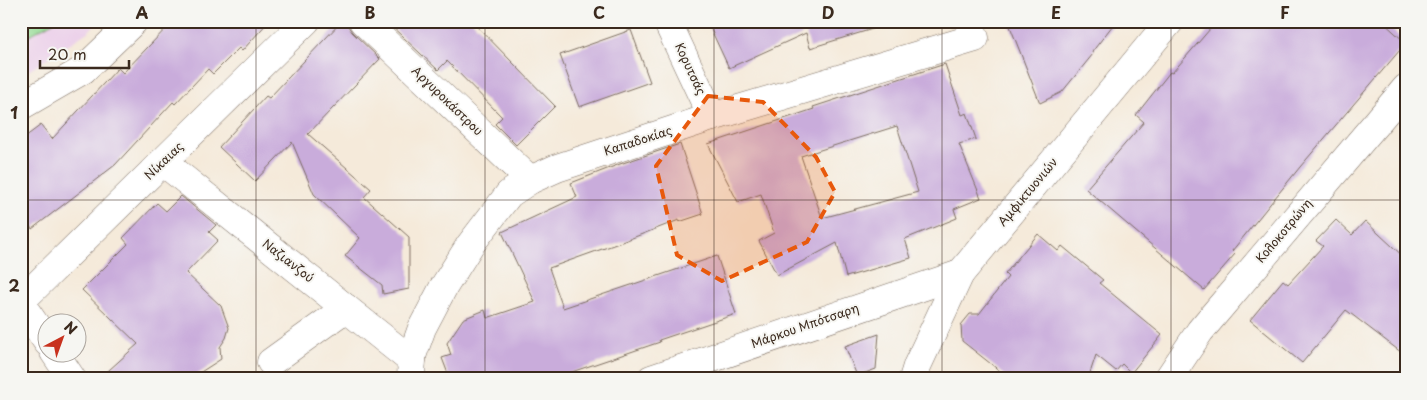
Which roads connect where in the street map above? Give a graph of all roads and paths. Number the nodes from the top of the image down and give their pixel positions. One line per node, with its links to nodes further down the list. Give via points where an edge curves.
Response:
1 (134, 21): 8 (street, via 83,70)
2 (306, 21): 10 (street, Νίκαιας)
3 (363, 21): 11 (street, Αργυροκάστρου)
4 (667, 21): 9 (street, Κορυτσάς)
5 (1170, 21): 12 (street, Αμφικτυονιών)
6 (972, 29): 9 (street, Καπαδοκίας)
7 (1406, 88): 22 (street, Κολοκοτρώνη, via 1200,331)
8 (21, 106)
9 (712, 117): 11 (street, Καπαδοκίας)
10 (163, 162): 13 (street, Νίκαιας); 14 (street, Ναζιανζού)
11 (530, 180): 18 (street, Καπαδοκίας, via 509,194 470,245 443,288 422,328 412,356)
12 (960, 274): 20 (street, Μάρκου Μπότσαρη); 21 (street, Αμφικτυονιών)
13 (21, 302): 15 (street)
14 (346, 308): 17 (street); 18 (street, Ναζιανζού)
15 (38, 328)
16 (61, 362): 19 (street)
17 (271, 362)
18 (412, 370)
19 (72, 379)
20 (651, 379)
21 (912, 379)
22 (1168, 379)

